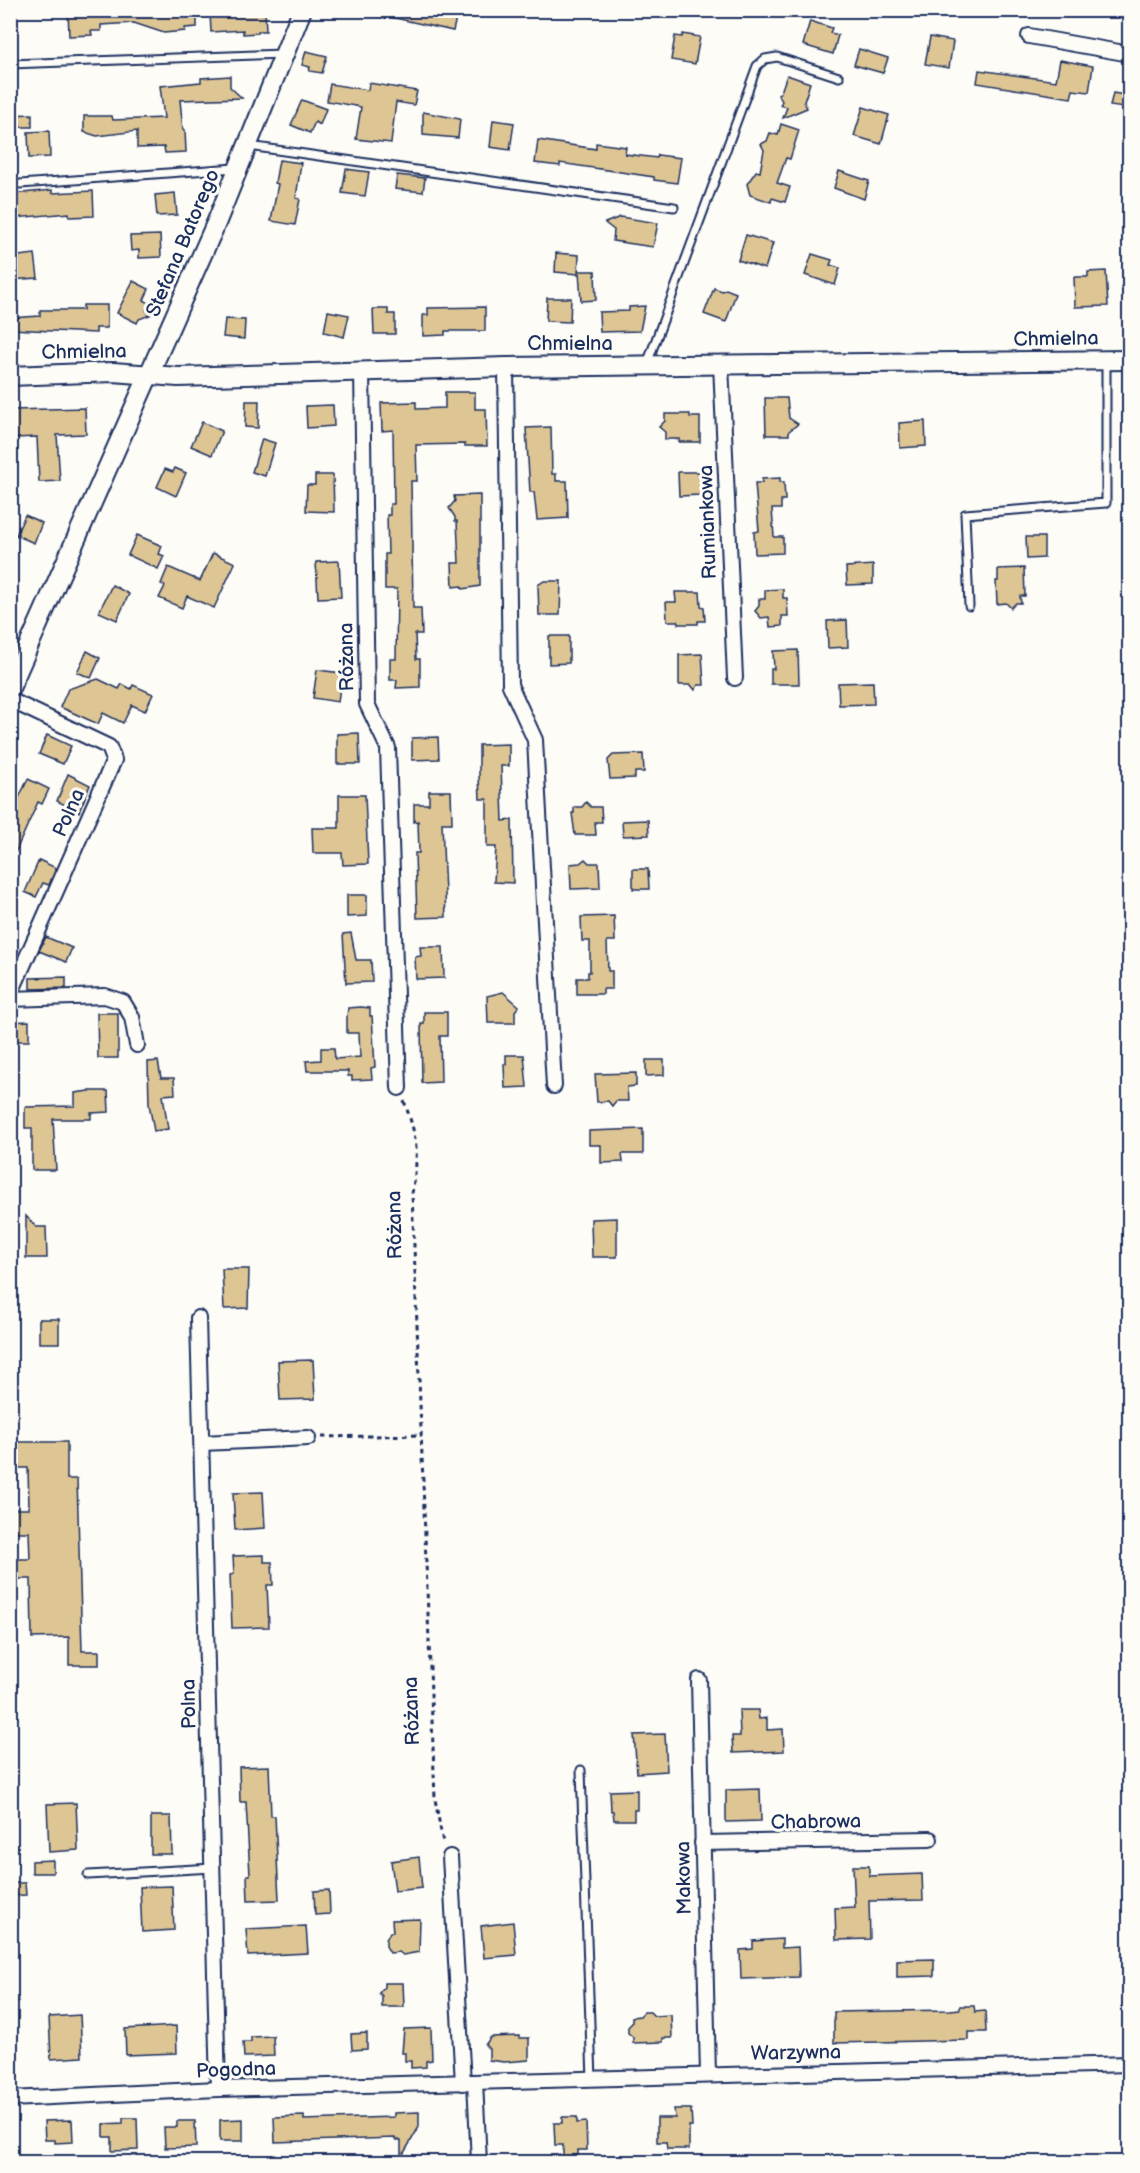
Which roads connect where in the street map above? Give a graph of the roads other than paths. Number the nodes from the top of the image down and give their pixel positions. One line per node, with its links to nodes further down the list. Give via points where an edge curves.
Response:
1 (302, 10): 3 (street, Stefana Batorego)
2 (1029, 36): 4 (street)
3 (285, 54): 5 (lane); 7 (street, Stefana Batorego)
4 (1130, 54)
5 (10, 64)
6 (839, 76): 14 (lane, via 777,57 765,59 757,66)
7 (248, 146): 8 (street, Stefana Batorego); 10 (lane)
8 (240, 168): 9 (lane); 17 (street, Stefana Batorego)
9 (20, 184)
10 (674, 207)
11 (1130, 360): 12 (street, Chmielna)
12 (1106, 361): 13 (street, Chmielna); 19 (lane, via 1106,502 965,514)
13 (721, 364): 14 (street, Chmielna); 20 (street, Rumiankowa)
14 (646, 366): 15 (street, Chmielna)
15 (506, 367): 16 (street, Chmielna); 25 (street, via 510,685 535,740)
16 (362, 371): 17 (street, Chmielna, via 178,377); 26 (street, Różana, via 367,704 388,748)
17 (149, 374): 18 (street, Chmielna); 21 (street, Stefana Batorego)
18 (10, 376)
19 (969, 606)
20 (735, 678)
21 (10, 688)
22 (10, 700): 23 (street, Polna, via 109,747 114,760)
23 (10, 997): 24 (street, via 105,996 123,1002 132,1017)
24 (137, 1045)
25 (554, 1086)
26 (399, 1088)
27 (198, 1318): 29 (street, Polna)
28 (308, 1438): 29 (street)
29 (202, 1443): 35 (street, Polna)
30 (699, 1680): 33 (street, Makowa)
31 (581, 1770): 39 (lane)
32 (930, 1839): 33 (street, Chabrowa)
33 (702, 1844): 38 (street, Makowa)
34 (450, 1857): 40 (street)
35 (213, 1868): 36 (lane); 41 (street, Polna)
36 (88, 1875)
37 (1130, 2064): 38 (street, Warzywna)
38 (708, 2075): 39 (street, Warzywna)
39 (592, 2080): 40 (street, Warzywna)
40 (469, 2083): 41 (street, Pogodna); 43 (street)
41 (218, 2089): 42 (street, Pogodna)
42 (10, 2099)
43 (479, 2163)

